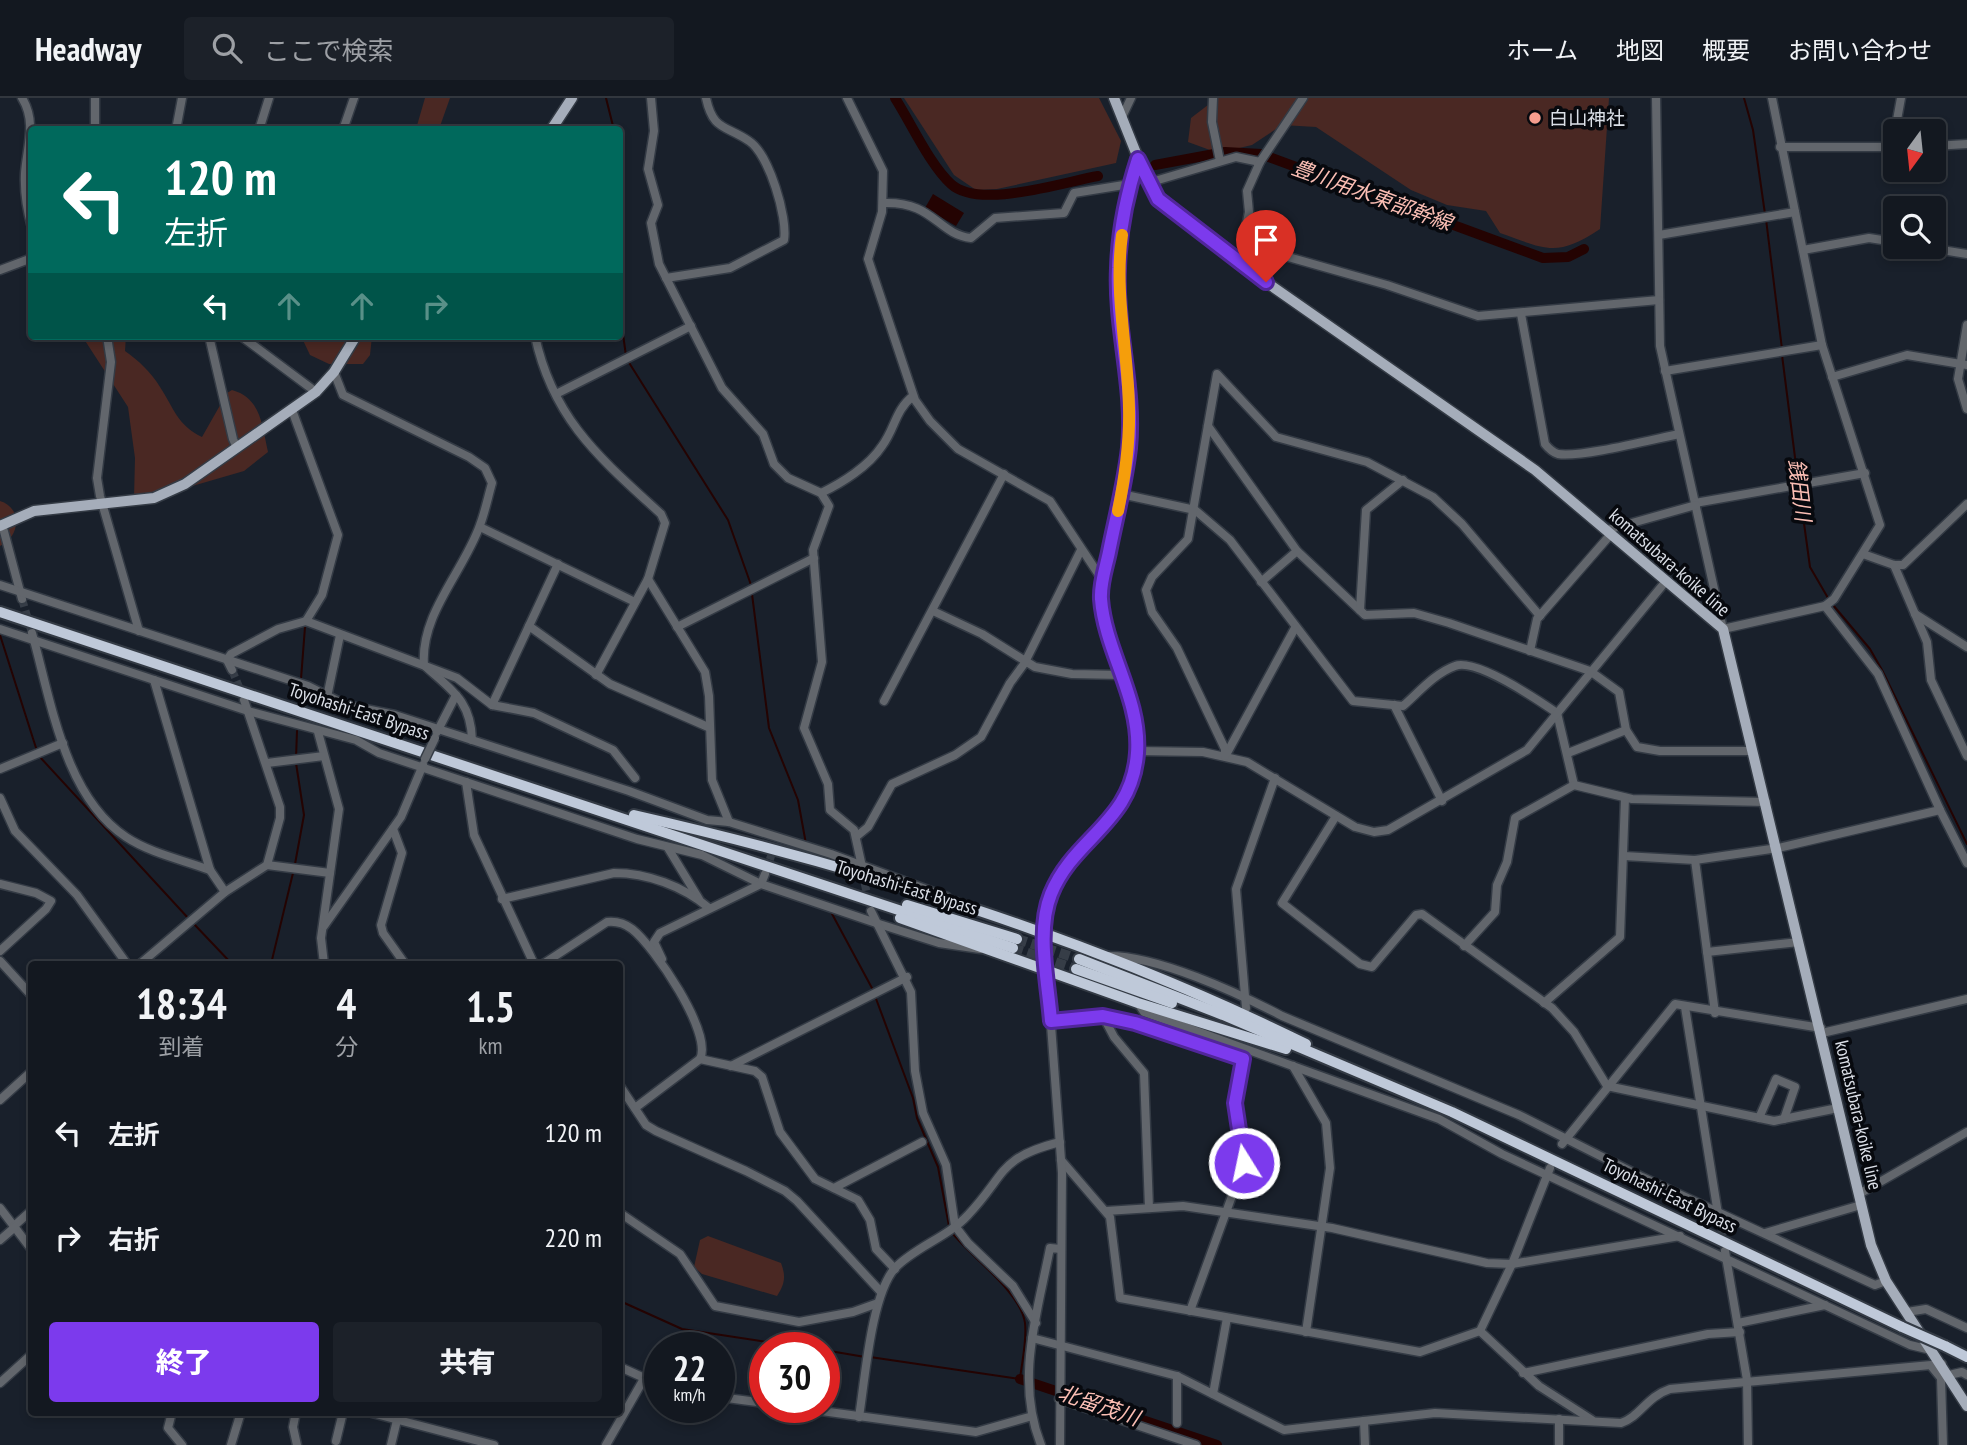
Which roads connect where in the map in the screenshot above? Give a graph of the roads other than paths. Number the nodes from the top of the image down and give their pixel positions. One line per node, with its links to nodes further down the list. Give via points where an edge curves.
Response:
1 (22, 98): 19 (street)
2 (95, 98): 20 (street)
3 (182, 98): 21 (street)
4 (269, 98): 22 (street)
5 (354, 98): 23 (street)
6 (572, 98): 24 (main road)
7 (651, 98): 46 (street, via 654,131 648,169 658,205 651,223)
8 (706, 98): 46 (street, via 718,125 749,140 764,161 779,200 784,240 730,268)
9 (847, 98): 35 (street, via 881,165)
10 (1114, 98): 17 (main road, komatsubara-koike line)
11 (1131, 98): 17 (street)
12 (1213, 98): 31 (street, via 1212,122)
13 (1303, 98): 32 (street)
14 (1656, 98): 38 (street)
15 (1772, 98): 28 (street)
16 (1901, 98): 18 (street)
17 (1122, 117): 30 (main road, komatsubara-koike line)
18 (1897, 119)
19 (29, 126)
20 (95, 126)
21 (177, 126)
22 (260, 126)
23 (344, 126)
24 (554, 126)
25 (28, 140): 37 (street)
26 (1967, 144): 27 (street)
27 (1946, 145)
28 (1780, 147): 29 (street); 36 (street)
29 (1883, 147)
30 (1138, 159): 33 (street); 34 (main road, komatsubara-koike line)
31 (1220, 161): 32 (street, via 1236,157); 34 (street)
32 (1260, 162): 41 (street, via 1247,191 1245,232)
33 (1130, 184): 35 (street, via 1074,193 1064,213 995,218 971,238 958,235 921,208); 74 (street, via 1118,268 1129,406 1129,445)
34 (1148, 184): 47 (main road, komatsubara-koike line, via 1172,212)
35 (883, 203): 64 (street, via 869,259)
36 (1795, 212): 38 (street); 40 (street)
37 (28, 213)
38 (1659, 235): 48 (street)
39 (1883, 240): 40 (street, via 1869,238)
40 (1803, 250): 57 (street)
41 (1254, 251): 47 (street); 49 (street, via 1387,285 1478,316)
42 (1946, 251): 43 (street)
43 (1967, 254)
44 (28, 260): 45 (street)
45 (0, 270)
46 (666, 278): 50 (street)
47 (1266, 282): 81 (main road, komatsubara-koike line, via 1535,470)
48 (1659, 300): 49 (street); 59 (street)
49 (1521, 314): 68 (street, via 1550,451 1586,451)
50 (691, 326): 63 (street); 73 (street, via 722,388 763,433 780,471)
51 (1967, 326): 58 (street)
52 (108, 340): 75 (street, via 111,362 97,478)
53 (210, 340): 69 (street)
54 (246, 340): 62 (street)
55 (354, 340): 60 (main road)
56 (536, 340): 63 (street)
57 (1822, 345): 59 (street); 61 (street)
58 (1964, 365): 61 (street, via 1907,355); 65 (street, via 1959,389)
59 (1665, 371): 68 (street)
60 (334, 372): 62 (main road); 80 (street, via 343,396 485,468 492,483)
61 (1832, 377): 70 (street)
62 (316, 392): 66 (main road)
63 (556, 394): 88 (street, via 580,437 663,518)
64 (914, 396): 71 (street, via 958,449); 73 (street, via 902,405 881,448)
65 (1967, 409)
66 (292, 410): 69 (main road); 101 (street, via 338,535 322,595)
67 (1208, 426): 72 (street, via 1217,374 1276,437 1367,462); 78 (street); 83 (street)
68 (1679, 434): 76 (street)
69 (237, 448): 75 (main road, via 185,484 154,498)
70 (1865, 473): 76 (street); 84 (street, via 1880,525)
71 (1004, 474): 82 (street, via 1049,501); 97 (street)
72 (1403, 480): 96 (street, via 1366,510); 100 (street, via 1433,498 1462,524)
73 (821, 493): 85 (street, via 828,506)
74 (1121, 494): 78 (street); 89 (street)
75 (102, 503): 79 (main road, via 34,511); 107 (street)
76 (1696, 504): 81 (street); 106 (street)
77 (1967, 504): 87 (street, via 1909,562)
78 (1195, 510): 91 (street, via 1230,540); 138 (street, via 1188,538 1152,577 1146,590)
79 (1, 525): 93 (street)
80 (480, 527): 86 (street); 114 (street, via 428,632)
81 (1609, 532): 90 (main road, komatsubara-koike line); 100 (street)
82 (1082, 550): 89 (street); 113 (street)
83 (1297, 551): 91 (street); 96 (street)
84 (1863, 554): 87 (street); 95 (street)
85 (814, 558): 103 (street); 156 (street, via 822,662 804,728 828,784 830,810)
86 (558, 564): 94 (street); 102 (street)
87 (1894, 565): 99 (street)
88 (648, 579): 94 (street); 103 (street)
89 (1103, 581): 118 (street, via 1105,625)
90 (1666, 581): 106 (main road, komatsubara-koike line); 116 (street)
91 (1261, 582): 104 (street)
92 (0, 585): 93 (street)
93 (21, 595): 107 (street)
94 (635, 602): 117 (street)
95 (1825, 606): 106 (street); 152 (street, via 1878,674)
96 (1360, 610): 111 (street, via 1370,616 1414,613)
97 (933, 611): 113 (street, via 982,634); 123 (street)
98 (0, 612): 149 (highway, Toyohashi-East Bypass)
99 (1915, 614): 110 (street); 139 (street, via 1927,642 1931,680)
100 (1540, 616): 111 (street)
101 (306, 621): 108 (street); 112 (street, via 278,629)
102 (529, 626): 117 (street); 124 (street)
103 (677, 627): 128 (street, via 705,672)
104 (1295, 628): 125 (street, via 1353,701); 138 (street)
105 (0, 629): 109 (street)
106 (1723, 629): 135 (main road, komatsubara-koike line)
107 (139, 631): 112 (street)
108 (340, 635): 114 (street); 121 (street)
109 (33, 637): 119 (street); 133 (street)
110 (1967, 647)
111 (1530, 651): 116 (street)
112 (227, 660): 115 (street); 121 (street, via 308,686)
113 (1024, 664): 118 (street, via 1072,674); 156 (street, via 981,737 955,755 892,784 869,827)
114 (424, 665): 120 (street); 124 (street, via 457,678)
115 (232, 670)
116 (1590, 671): 127 (street); 129 (street, via 1619,692)
117 (596, 675): 128 (street)
118 (1121, 675): 134 (street, via 1132,708)
119 (153, 680): 126 (street); 165 (street)
120 (456, 695): 131 (street); 132 (street, via 471,719)
121 (327, 697): 131 (street, via 395,715)
122 (244, 700): 126 (street)
123 (884, 701)
124 (492, 705): 143 (street, via 534,713 613,750)
125 (1394, 705): 127 (street, via 1403,706 1457,664 1510,684); 150 (street)
126 (248, 711): 130 (street); 140 (street)
127 (1557, 713): 136 (street); 150 (street, via 1520,756)
128 (708, 727): 154 (street, via 712,780)
129 (1626, 730): 135 (street, via 1637,747 1650,750); 136 (street)
130 (318, 732): 137 (street); 141 (street)
131 (436, 733): 132 (street); 141 (street, bridge)
132 (472, 740): 154 (street, via 707,820)
133 (63, 743): 142 (street); 165 (street, via 72,772 117,830 145,846)
134 (1137, 751): 138 (street, via 1172,749); 179 (street, via 1122,805 1055,885)
135 (1754, 751): 151 (main road, komatsubara-koike line)
136 (1568, 752): 146 (street)
137 (324, 756): 140 (street); 166 (street, via 339,802)
138 (1225, 756): 144 (street)
139 (1967, 756)
140 (267, 763): 164 (street, via 280,812)
141 (423, 764): 145 (street); 155 (street)
142 (0, 769)
143 (635, 778)
144 (1275, 778): 153 (street); 197 (street, via 1236,889)
145 (466, 782): 158 (street); 172 (street, via 474,835)
146 (1574, 785): 148 (street); 181 (street, via 1515,818 1507,862 1497,885 1495,912)
147 (0, 798): 187 (street, via 15,831 69,885)
148 (1625, 798): 151 (street); 160 (street)
149 (571, 800): 157 (highway, Toyohashi-East Bypass); 174 (highway, via 763,845)
150 (1442, 801): 153 (street, via 1406,822 1374,832)
151 (1766, 802): 159 (main road, komatsubara-koike line)
152 (1940, 810): 159 (street); 163 (street)
153 (1336, 816): 181 (street, via 1282,903 1285,907 1368,967 1418,913)
154 (729, 822): 174 (street, via 940,893)
155 (393, 829): 178 (street); 190 (street, via 402,853 381,925)
156 (857, 836): 162 (street)
157 (706, 845): 168 (highway, Toyohashi-East Bypass); 168 (highway, Toyohashi-East Bypass, via 1015,943)
158 (668, 848): 170 (street, via 702,855); 173 (street)
159 (1778, 848): 161 (street); 180 (main road, komatsubara-koike line)
160 (1624, 856): 161 (street); 200 (street, via 1620,937)
161 (1695, 860): 184 (street)
162 (861, 862)
163 (1967, 863)
164 (267, 865): 166 (street); 171 (street)
165 (210, 870): 171 (street)
166 (330, 873): 178 (street)
167 (765, 874): 170 (street)
168 (803, 878): 182 (highway)
169 (0, 884): 183 (street, via 51,901)
170 (761, 884): 175 (street); 177 (street)
171 (225, 892): 188 (street)
172 (502, 899): 173 (street, via 631,873); 191 (street)
173 (701, 901): 175 (street)
174 (962, 905): 179 (highway)
175 (709, 908): 193 (street, via 655,937)
176 (871, 911): 177 (street)
177 (876, 923): 182 (street, via 939,943); 195 (street)
178 (322, 928): 189 (street)
179 (1044, 931): 185 (highway); 194 (street)
180 (1799, 942): 184 (street); 206 (main road, komatsubara-koike line)
181 (1464, 946): 200 (street)
182 (983, 949): 194 (highway)
183 (0, 951)
184 (1707, 952): 203 (street)
185 (1107, 956): 197 (street, via 1144,961); 215 (highway, via 1220,1003)
186 (0, 961): 196 (street)
187 (125, 961)
188 (144, 961)
189 (323, 961)
190 (403, 961)
191 (533, 961)
192 (548, 961): 193 (street, via 614,921 634,930)
193 (663, 966): 208 (street, via 701,1034 704,1048)
194 (1048, 972): 199 (highway); 205 (street)
195 (907, 977): 209 (street); 239 (street, via 921,1103 946,1165)
196 (28, 992)
197 (1246, 998): 202 (street); 223 (street)
198 (1967, 999): 206 (street)
199 (1138, 1003): 207 (highway); 210 (street, via 1144,1012)
200 (1544, 1003): 213 (street, via 1565,1021)
201 (1685, 1007): 203 (street); 213 (street, via 1675,1004); 217 (street)
202 (1246, 1008)
203 (1715, 1013): 206 (street)
204 (1103, 1016): 205 (street); 231 (street, via 1144,1073); 233 (street, via 1243,1059 1235,1103 1244,1163)
205 (1051, 1021): 224 (street)
206 (1822, 1030): 219 (main road, komatsubara-koike line)
207 (1302, 1054): 211 (highway, Toyohashi-East Bypass); 211 (highway, Toyohashi-East Bypass, via 1077,964 1223,1015)
208 (700, 1059): 209 (street); 218 (street)
209 (731, 1066): 228 (street, via 762,1077 780,1132 810,1173)
210 (1293, 1066): 227 (street, via 1438,1119 1502,1154); 238 (street, via 1326,1123 1330,1168)
211 (1354, 1072): 215 (highway, Toyohashi-East Bypass)
212 (28, 1075): 216 (street)
213 (1607, 1086): 217 (street); 223 (street)
214 (623, 1090): 218 (street)
215 (1406, 1092): 263 (highway, Toyohashi-East Bypass, bridge)
216 (0, 1100)
217 (1699, 1106): 220 (street); 234 (street)
218 (635, 1108): 249 (street, via 656,1131 785,1191)
219 (1838, 1108): 221 (street); 229 (main road, komatsubara-koike line)
220 (1759, 1118): 221 (street); 221 (street, via 1776,1079 1795,1087)
221 (1784, 1119)
222 (1967, 1132): 229 (street)
223 (1563, 1140): 234 (street)
224 (1060, 1142): 226 (street); 239 (street, via 1028,1150 1006,1166 968,1216)
225 (922, 1143): 228 (street)
226 (1061, 1160): 232 (street); 244 (street)
227 (1549, 1170): 241 (street); 246 (street)
228 (834, 1188): 247 (street, via 863,1206 876,1249)
229 (1860, 1200): 240 (street); 248 (main road, komatsubara-koike line)
230 (0, 1208): 237 (street)
231 (1149, 1208): 232 (street); 233 (street, via 1183,1206)
232 (1106, 1211): 252 (street, via 1120,1298)
233 (1226, 1213): 238 (street); 252 (street)
234 (1718, 1213): 240 (street)
235 (28, 1214): 237 (street)
236 (623, 1215): 250 (street, via 680,1254 715,1306 799,1322)
237 (14, 1226): 242 (street); 243 (street)
238 (1323, 1227): 246 (street, via 1487,1263); 259 (street)
239 (952, 1228): 247 (street); 255 (street, via 1013,1286)
240 (1765, 1233): 248 (street, via 1875,1285)
241 (1680, 1236): 245 (street); 246 (street)
242 (0, 1240)
243 (28, 1245)
244 (1061, 1249): 255 (street, via 1049,1248); 261 (street)
245 (1726, 1255): 251 (street); 256 (street)
246 (1512, 1264): 258 (street)
247 (895, 1269): 249 (street)
248 (1886, 1281): 253 (main road, komatsubara-koike line)
249 (881, 1292): 250 (street)
250 (878, 1303): 286 (street)
251 (1825, 1305): 256 (street); 262 (street)
252 (1191, 1311): 254 (street)
253 (1907, 1312): 257 (street, via 1926,1309); 262 (main road, komatsubara-koike line)
254 (1227, 1318): 259 (street); 276 (street)
255 (1036, 1323): 260 (street)
256 (1739, 1327): 267 (street); 273 (street)
257 (1967, 1328)
258 (1480, 1331): 259 (street, via 1420,1352); 267 (street)
259 (1306, 1332)
260 (1032, 1338): 261 (street); 287 (street)
261 (1060, 1347): 270 (street); 275 (street)
262 (1934, 1352): 265 (main road, komatsubara-koike line)
263 (1967, 1357)
264 (28, 1358): 274 (street)
265 (1937, 1366): 268 (main road, komatsubara-koike line); 273 (street); 305 (street)
266 (623, 1368): 271 (street)
267 (1523, 1373): 290 (street)
268 (1949, 1375): 269 (street); 277 (main road, komatsubara-koike line)
269 (1967, 1375)
270 (1177, 1376): 276 (street); 291 (street)
271 (644, 1377)
272 (644, 1379): 279 (street)
273 (1747, 1380): 290 (street, via 1670,1389 1650,1398 1630,1420); 304 (street)
274 (0, 1382)
275 (1059, 1394): 300 (street); 301 (street)
276 (1213, 1394): 289 (street, via 1284,1430)
277 (1967, 1406)
278 (840, 1414): 286 (street)
279 (623, 1415)
280 (171, 1416): 293 (street, via 168,1428)
281 (239, 1416): 294 (street)
282 (295, 1416): 295 (street)
283 (342, 1416): 292 (street)
284 (398, 1416): 296 (street); 297 (street)
285 (623, 1416): 298 (street)
286 (859, 1417): 287 (street, via 976,1432)
287 (1029, 1417): 299 (street)
288 (1559, 1419): 289 (street, via 1435,1413); 290 (street); 303 (street)
289 (1364, 1421): 302 (street)
290 (1595, 1422)
291 (1177, 1423)
292 (336, 1441)
293 (182, 1445)
294 (232, 1445)
295 (297, 1445)
296 (391, 1445)
297 (494, 1445)
298 (606, 1445)
299 (1041, 1445)
300 (1060, 1445)
301 (1196, 1445)
302 (1365, 1445)
303 (1559, 1445)
304 (1748, 1445)
305 (1943, 1445)

